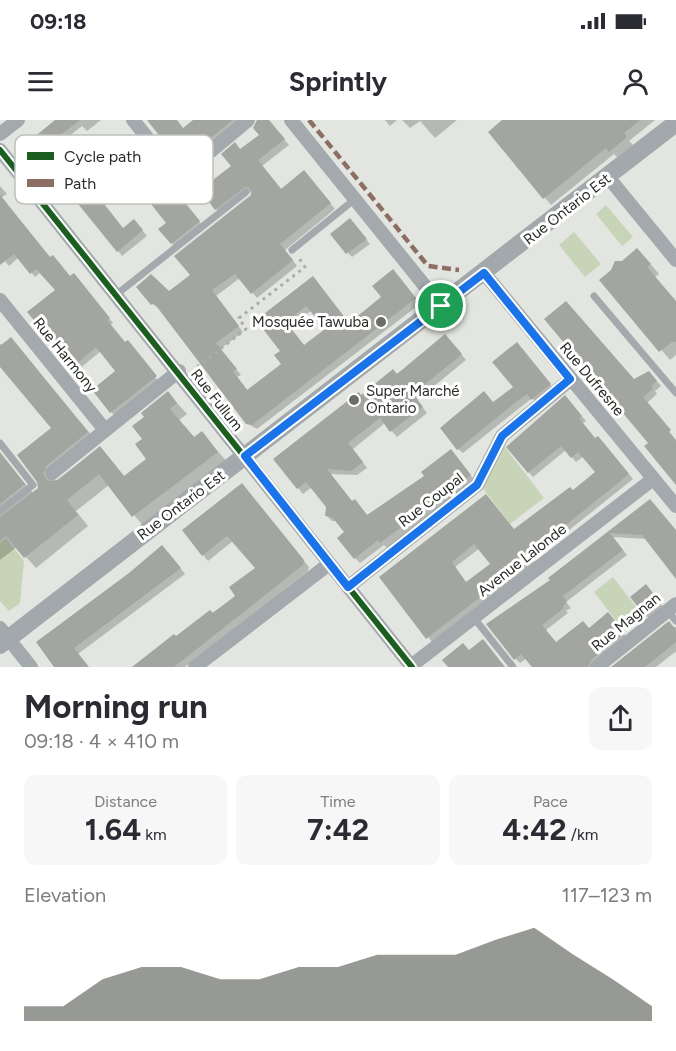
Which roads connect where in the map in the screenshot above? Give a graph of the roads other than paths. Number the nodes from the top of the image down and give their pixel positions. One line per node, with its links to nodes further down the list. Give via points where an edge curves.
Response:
1 (18, 120): 6 (street)
2 (133, 120): 7 (street)
3 (248, 120): 8 (street)
4 (291, 120): 13 (street)
5 (676, 123): 11 (main road, Rue Ontario Est)
6 (0, 134)
7 (145, 135)
8 (213, 149)
9 (0, 150): 10 (street, Rue Fullum)
10 (15, 168)
11 (608, 177): 16 (street); 17 (main road, Rue Ontario Est)
12 (246, 192): 18 (lane)
13 (355, 199): 15 (lane); 21 (street)
14 (44, 204): 18 (street, Rue Fullum)
15 (292, 250)
16 (676, 260)
17 (484, 273): 21 (main road, Rue Ontario Est); 23 (street, Rue Dufresne)
18 (117, 294): 22 (street, Rue Fullum)
19 (594, 296): 24 (lane)
20 (0, 300): 25 (street, Rue Harmony)
21 (441, 306): 27 (main road, Rue Ontario Est)
22 (179, 371): 25 (street); 27 (street, Rue Fullum)
23 (570, 379): 29 (street, Rue Dufresne); 33 (street, Rue Coupal, via 502,436 477,485)
24 (676, 393)
25 (105, 430): 28 (street)
26 (0, 443): 31 (lane, via 33,485)
27 (245, 456): 32 (street, Rue Fullum); 36 (main road, Rue Ontario Est)
28 (51, 473)
29 (653, 479): 30 (street, Rue Dufresne); 35 (street, Avenue Lalonde)
30 (676, 506)
31 (0, 511)
32 (329, 564): 33 (street, Rue Fullum); 38 (street)
33 (348, 587): 39 (street, Rue Fullum)
34 (673, 612): 41 (street, Rue Magnan)
35 (474, 618): 39 (street, Avenue Lalonde); 40 (lane)
36 (3, 637): 37 (street)
37 (31, 667)
38 (195, 667)
39 (412, 667)
40 (513, 667)
41 (597, 667)

